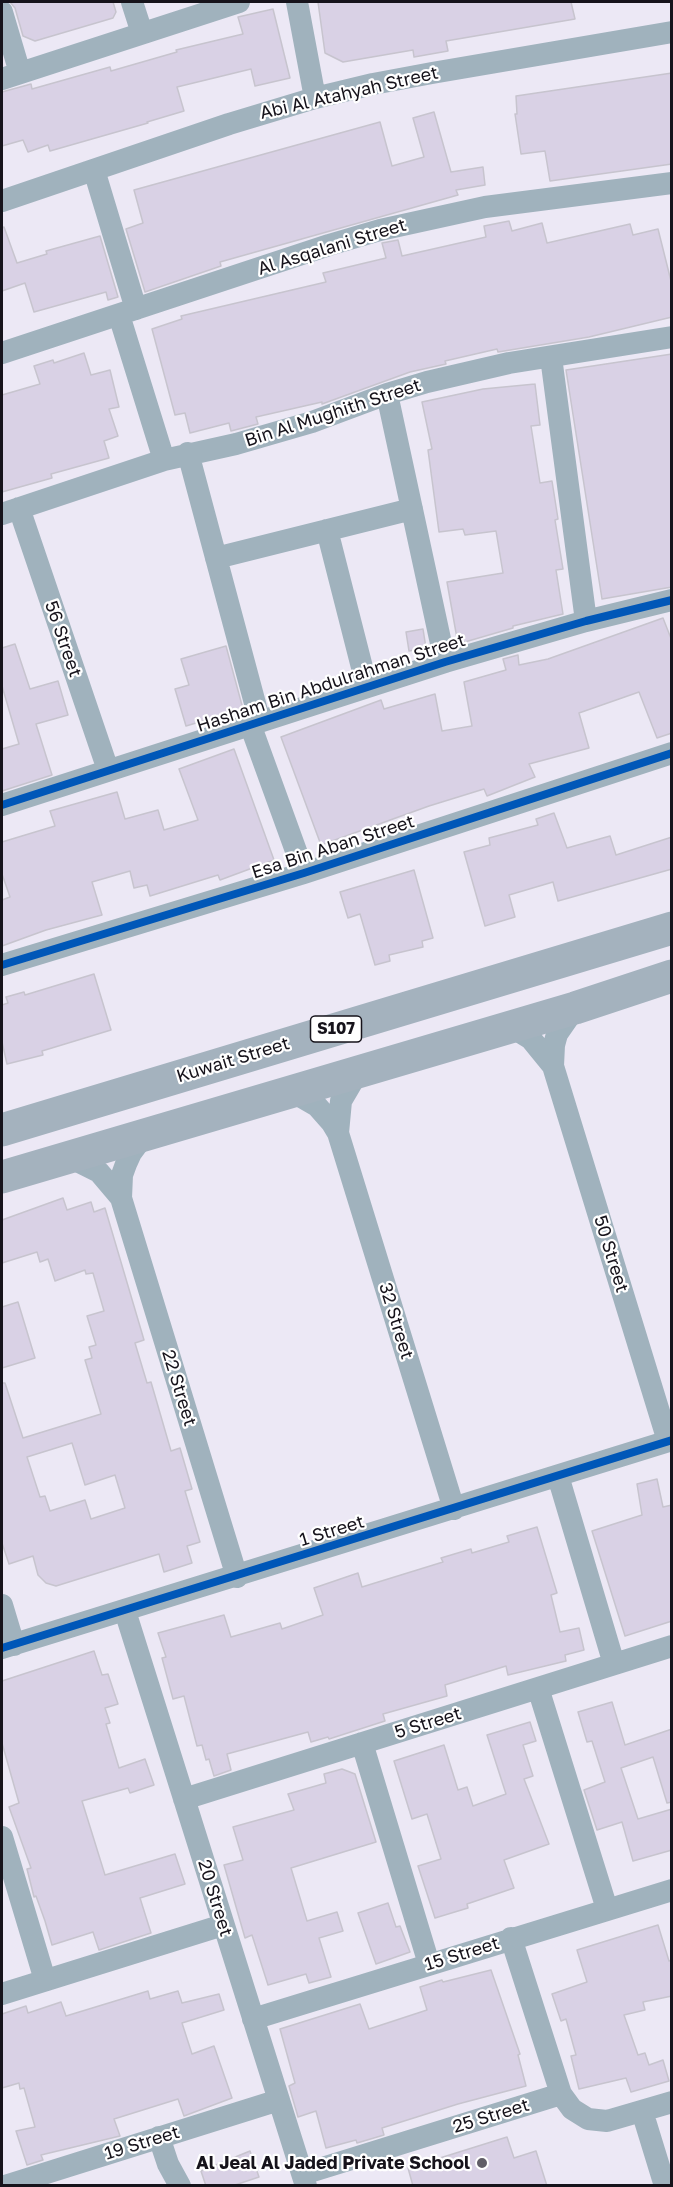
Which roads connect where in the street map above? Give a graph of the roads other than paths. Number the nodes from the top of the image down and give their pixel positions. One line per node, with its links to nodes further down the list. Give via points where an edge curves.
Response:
1 (132, 2): 6 (street)
2 (239, 2): 6 (street)
3 (297, 2): 8 (street)
4 (2, 12): 7 (street)
5 (672, 32): 8 (street, Abi Al Atahyah Street, via 432,73)
6 (142, 33): 7 (street)
7 (11, 76)
8 (315, 98): 9 (street, Abi Al Atahyah Street)
9 (94, 170): 11 (street, Abi Al Atahyah Street); 12 (street)
10 (672, 183): 12 (street, Al Asqalani Street, via 538,199 432,218 328,245)
11 (2, 201)
12 (128, 312): 14 (street, Al Asqalani Street); 18 (street)
13 (672, 337): 15 (street, Bin Al Mughith Street)
14 (2, 354)
15 (551, 357): 16 (street, Bin Al Mughith Street, via 468,372); 24 (street)
16 (387, 394): 17 (street, Bin Al Mughith Street, via 275,434); 19 (street)
17 (188, 453): 18 (street, Bin Al Mughith Street); 22 (street)
18 (164, 460): 20 (street, Bin Al Mughith Street)
19 (412, 509): 21 (street); 25 (street)
20 (10, 511): 29 (street, 56 Street)
21 (327, 530): 22 (street); 26 (street)
22 (216, 558): 27 (street)
23 (672, 600): 24 (street, Hasham Bin Abdulrahman Street)
24 (586, 621): 25 (street, Hasham Bin Abdulrahman Street)
25 (445, 662): 26 (street, Hasham Bin Abdulrahman Street)
26 (367, 687): 27 (street, Hasham Bin Abdulrahman Street)
27 (255, 723): 29 (street, Hasham Bin Abdulrahman Street); 31 (street)
28 (672, 753): 31 (street, Esa Bin Aban Street)
29 (108, 770): 30 (street, Hasham Bin Abdulrahman Street)
30 (2, 805)
31 (304, 873): 34 (street, Esa Bin Aban Street)
32 (672, 928): 33 (main road, Kuwait Street / S107)
33 (601, 949): 38 (main road, via 561,975 518,995 422,1024 413,1037); 42 (main road, Kuwait Street / S107)
34 (2, 965)
35 (672, 976): 36 (main road)
36 (575, 1008): 37 (main road); 39 (street, 50 Street, via 557,1034)
37 (510, 1026): 38 (main road); 39 (street, 50 Street, via 539,1047)
38 (419, 1054): 40 (main road)
39 (553, 1066): 49 (street, 50 Street)
40 (358, 1072): 41 (main road); 43 (street, 32 Street, via 341,1101)
41 (287, 1092): 43 (street, 32 Street, via 317,1106); 44 (main road)
42 (14, 1126): 46 (main road, via 33,1131 32,1141)
43 (338, 1133): 51 (street, 32 Street)
44 (145, 1134): 45 (main road); 48 (street, 22 Street, via 126,1164)
45 (69, 1157): 47 (main road); 48 (street, 22 Street, via 99,1172)
46 (2, 1159)
47 (2, 1177)
48 (121, 1198): 52 (street, 22 Street)
49 (670, 1441): 50 (street, 1 Street)
50 (558, 1476): 51 (street, 1 Street); 57 (street)
51 (454, 1509): 52 (street, 1 Street)
52 (237, 1577): 54 (street, 1 Street)
53 (2, 1605): 55 (street)
54 (125, 1611): 55 (street, 1 Street); 60 (street, 20 Street)
55 (8, 1646)
56 (672, 1646): 57 (street, 5 Street)
57 (615, 1664): 58 (street, 5 Street)
58 (538, 1688): 59 (street, 5 Street); 63 (street)
59 (362, 1743): 60 (street, 5 Street); 66 (street)
60 (184, 1799): 64 (street, 20 Street)
61 (2, 1837): 67 (street)
62 (672, 1890): 63 (street, 15 Street)
63 (607, 1910): 65 (street, 15 Street)
64 (223, 1925): 67 (street); 69 (street, 20 Street)
65 (511, 1938): 66 (street, 15 Street); 70 (street)
66 (429, 1964): 69 (street, 15 Street)
67 (45, 1980): 68 (street)
68 (2, 1994)
69 (254, 2019): 71 (street, 20 Street)
70 (561, 2094): 73 (street, via 579,2115 597,2121 616,2120); 76 (street, 25 Street)
71 (279, 2100): 74 (street, 19 Street); 76 (street, 20 Street)
72 (672, 2102): 73 (street)
73 (642, 2111): 79 (street)
74 (159, 2137): 75 (street); 77 (street, 19 Street)
75 (168, 2175): 78 (street)
76 (304, 2180)
77 (5, 2186)
78 (180, 2186)
79 (665, 2186)

